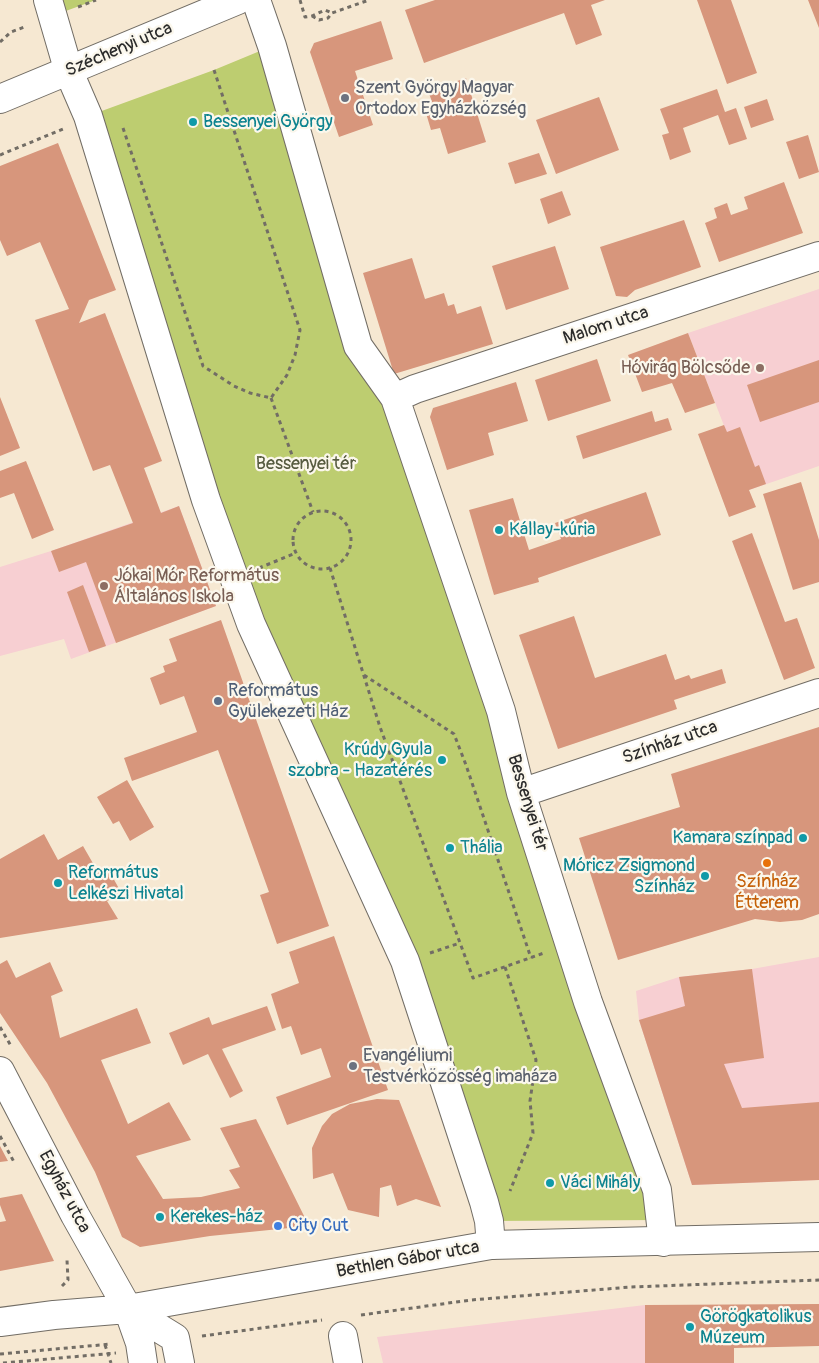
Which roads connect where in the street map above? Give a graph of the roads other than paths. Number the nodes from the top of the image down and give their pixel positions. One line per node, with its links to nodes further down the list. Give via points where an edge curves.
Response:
1 (48, 0): 4 (street)
2 (238, 0): 4 (street, Széchenyi utca)
3 (256, 0): 7 (street, Bessenyei tér, via 358,346)
4 (69, 72): 5 (street, Széchenyi utca); 13 (street, via 88,116 206,500 251,624 405,961 484,1202)
5 (0, 99)
6 (819, 256): 7 (street, Malom utca)
7 (395, 398): 9 (street, Bessenyei tér, via 501,711)
8 (819, 693): 9 (street, Színház utca)
9 (522, 793): 12 (street, Bessenyei tér, via 606,1054 657,1190)
10 (1, 1072): 14 (street, Egyház utca)
11 (819, 1238): 12 (street, Bethlen Gábor utca)
12 (662, 1242): 13 (street, Bethlen Gábor utca)
13 (491, 1245): 14 (street, Bethlen Gábor utca)
14 (128, 1309): 15 (street, Bethlen Gábor utca); 17 (street, Egyház utca); 18 (street, Egyház utca, via 175,1338)
15 (0, 1322)
16 (343, 1336): 19 (street)
17 (136, 1353)
18 (180, 1363)
19 (348, 1363)

